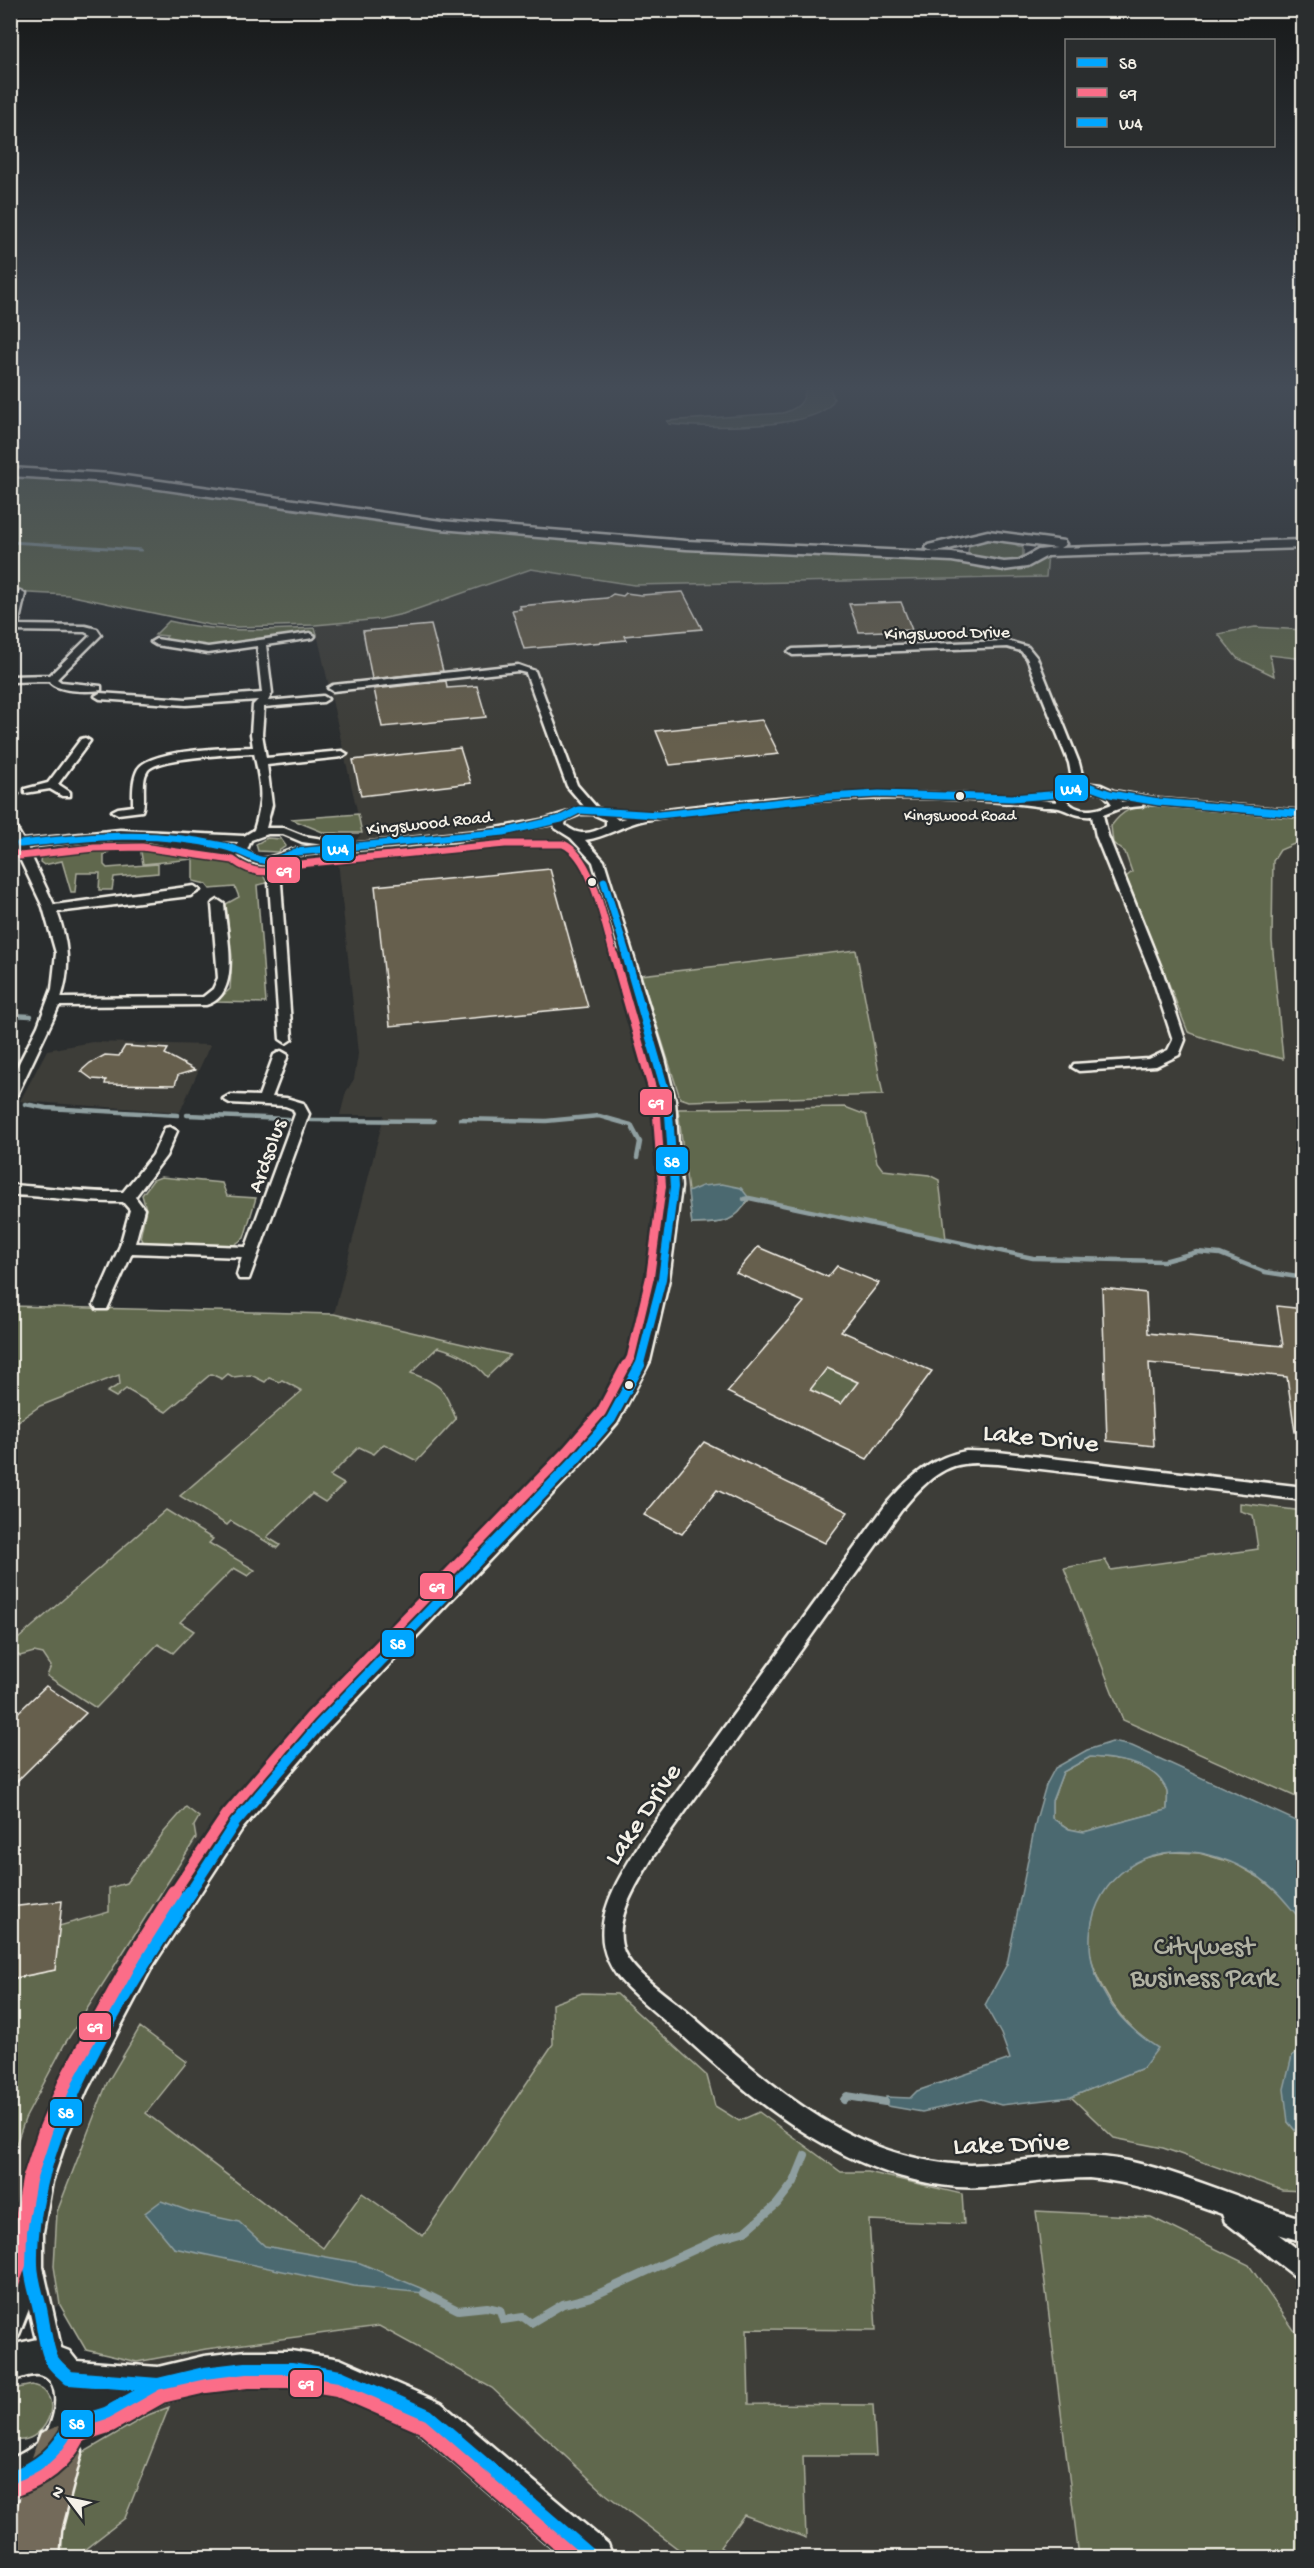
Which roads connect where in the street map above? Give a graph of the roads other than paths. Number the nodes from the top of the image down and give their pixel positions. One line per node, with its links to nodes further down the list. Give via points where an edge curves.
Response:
1 (294, 505): 8 (main road, via 508,531 686,545)
2 (350, 505): 5 (main road, via 453,519 649,536 906,549)
3 (1018, 538): 4 (main road, via 1064,544); 5 (main road, via 988,535); 7 (main road, via 1033,545)
4 (1304, 538)
5 (961, 544): 8 (main road, via 960,549)
6 (1304, 544): 7 (main road)
7 (1037, 554): 8 (main road, via 1017,566 990,566)
8 (968, 559)
9 (20, 594): 10 (street)
10 (12, 628): 16 (street, via 85,628 95,633 96,637)
11 (310, 636): 12 (street)
12 (261, 643): 13 (street, via 208,650 159,639); 21 (street, via 267,693)
13 (148, 650)
14 (793, 652): 28 (street, Kingswood Drive, via 1007,644 1023,648 1032,658 1074,762)
15 (10, 678): 16 (street)
16 (52, 678): 19 (street, via 59,685)
17 (144, 687): 19 (street)
18 (333, 688): 27 (street, via 518,668 530,671)
19 (135, 698): 21 (street, via 186,702)
20 (323, 699): 21 (street)
21 (262, 700): 23 (street, via 256,713)
22 (85, 741): 26 (street)
23 (258, 750): 25 (street); 38 (street, via 170,758 149,764 141,774 138,809)
24 (342, 754): 25 (street)
25 (261, 762): 35 (street)
26 (52, 785): 29 (street); 30 (street)
27 (572, 786): 39 (street); 43 (street)
28 (1079, 786): 31 (street); 32 (street)
29 (29, 790)
30 (66, 794)
31 (1062, 794): 33 (street); 36 (street)
32 (1110, 794): 34 (street); 37 (street, via 1115,798)
33 (1012, 798): 36 (street); 42 (street, via 869,795)
34 (1159, 802): 37 (street); 41 (street)
35 (267, 806): 45 (street); 47 (street)
36 (1065, 806): 40 (street)
37 (1115, 806): 40 (street)
38 (118, 811)
39 (598, 811): 42 (street); 43 (street, Kingswood Road); 46 (street, via 612,819)
40 (1097, 814): 66 (street, via 1179,1040 1174,1052 1151,1064)
41 (1304, 814)
42 (658, 815): 46 (street)
43 (565, 816): 48 (street, Kingswood Road); 49 (street, via 559,826)
44 (10, 826): 51 (street)
45 (281, 830): 47 (street); 50 (street, Kingswood Road)
46 (608, 830): 49 (street, Kingswood Road, via 586,837); 56 (street)
47 (259, 832): 52 (street)
48 (504, 832): 49 (street, Kingswood Road); 53 (street, Kingswood Road)
49 (570, 834): 56 (street)
50 (299, 839): 53 (street, Kingswood Road); 54 (street, via 301,843)
51 (20, 844): 52 (street, via 120,833); 62 (street)
52 (244, 844): 55 (street, via 248,857)
53 (357, 847): 54 (street, Kingswood Road)
54 (291, 855): 55 (street, Kingswood Road); 58 (street)
55 (262, 861): 58 (street)
56 (598, 861): 80 (street, via 658,1059 669,1105 673,1147 671,1225 642,1361 604,1427 576,1460 319,1725 235,1823 192,1886 109,2025 57,2133 39,2192)
57 (137, 883): 60 (street)
58 (275, 883): 64 (street)
59 (194, 890): 60 (street)
60 (139, 898): 62 (street)
61 (218, 904): 63 (street, via 224,978 219,991 206,1001)
62 (50, 909): 63 (street, via 62,953)
63 (54, 1002): 67 (street)
64 (286, 1039)
65 (280, 1055): 69 (street, Ardsolus)
66 (1079, 1067)
67 (10, 1095)
68 (230, 1099): 69 (street, Ardsolus)
69 (264, 1101): 74 (street, Ardsolus, via 298,1106 302,1114)
70 (170, 1131): 72 (street, via 159,1156)
71 (10, 1190): 72 (street, via 89,1198)
72 (127, 1197): 73 (street, via 137,1209)
73 (127, 1248): 74 (street); 76 (street)
74 (251, 1252): 75 (street, Ardsolus)
75 (244, 1275)
76 (102, 1305)
77 (1304, 1494): 78 (street, Lake Drive, via 998,1458 963,1457 930,1472 894,1507 647,1849 621,1894 613,1927 613,1949 626,1972 770,2096 802,2120 852,2148 916,2169 967,2176 1038,2169 1126,2171)
78 (1218, 2203): 79 (street, Lake Drive); 81 (street, Lake Drive)
79 (1304, 2231)
80 (31, 2267): 82 (street); 84 (street)
81 (1304, 2269)
82 (10, 2329)
83 (10, 2363): 84 (main road, via 37,2357)
84 (61, 2369): 85 (main road); 86 (main road, via 74,2392 75,2408)
85 (158, 2385): 86 (main road); 89 (main road, via 246,2369 291,2369 340,2377 428,2416)
86 (64, 2438): 87 (main road, via 43,2465); 88 (highway, via 38,2530)
87 (10, 2478)
88 (35, 2558)
89 (594, 2558)

